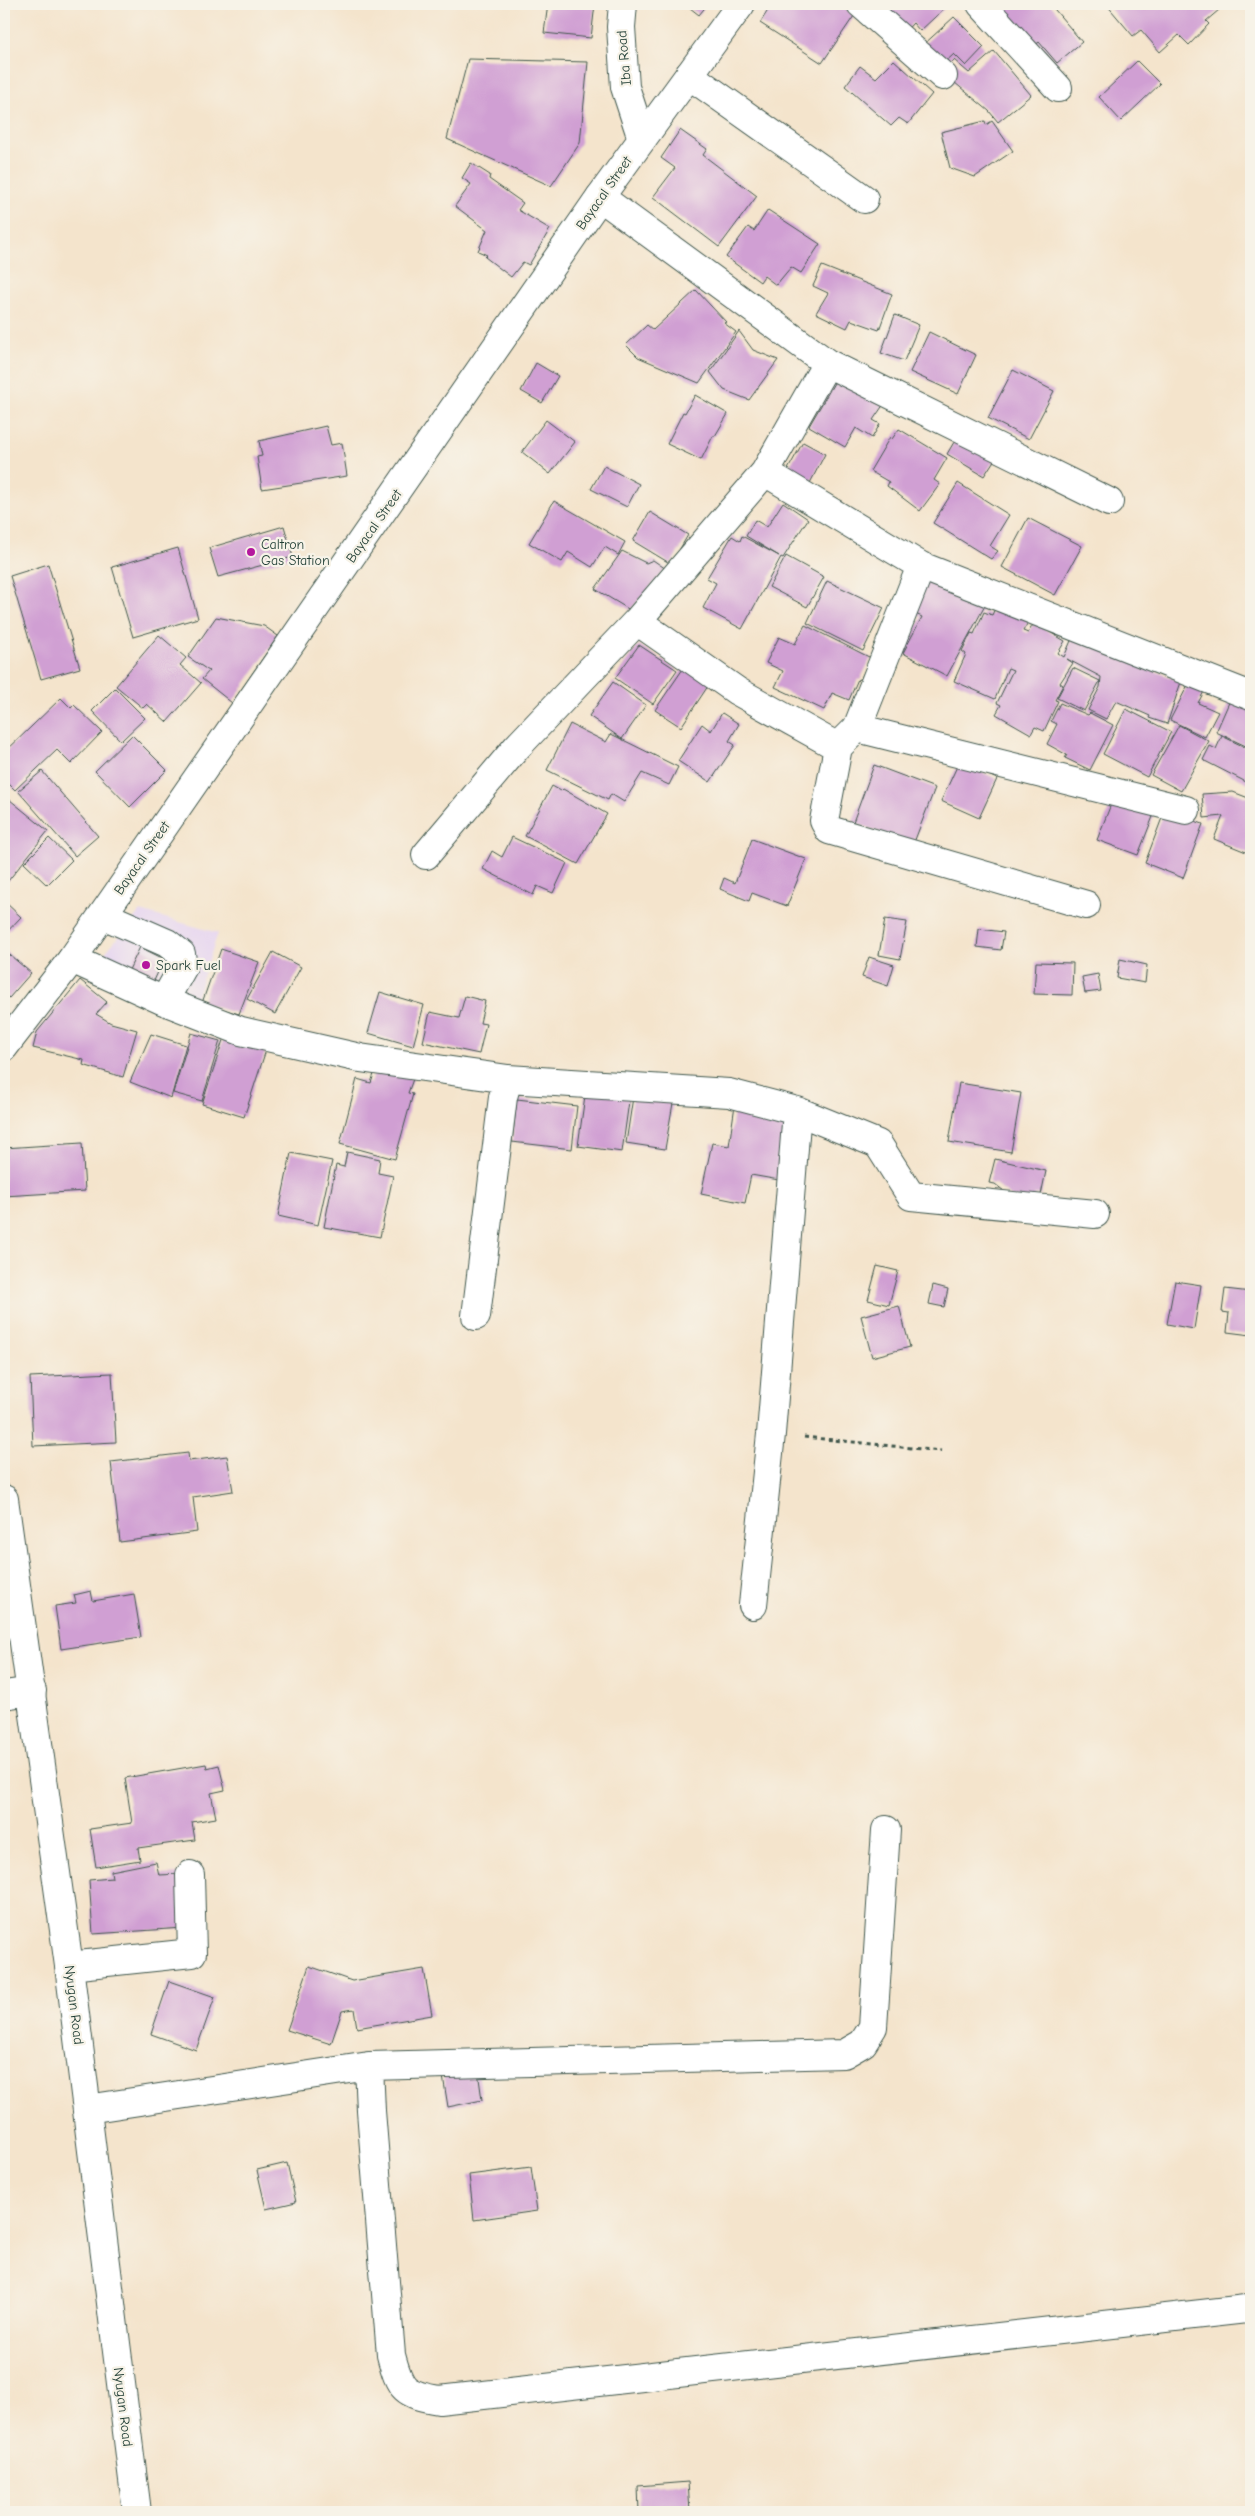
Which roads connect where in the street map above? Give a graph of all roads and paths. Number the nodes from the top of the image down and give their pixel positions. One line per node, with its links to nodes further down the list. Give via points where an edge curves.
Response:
1 (623, 4): 8 (street, Iba Road, via 621,27 625,86)
2 (741, 4): 5 (street, Bayacal Street)
3 (861, 4): 6 (street)
4 (981, 4): 7 (street)
5 (689, 75): 8 (street, Bayacal Street); 10 (street)
6 (943, 76)
7 (1058, 88)
8 (642, 139): 9 (street, Bayacal Street)
9 (600, 197): 11 (street); 22 (street, Bayacal Street)
10 (864, 199)
11 (826, 362): 12 (street); 13 (street)
12 (766, 472): 14 (street); 15 (street)
13 (1110, 502)
14 (921, 566): 16 (street); 17 (street)
15 (637, 621): 18 (street, via 737,691); 20 (street, via 517,747)
16 (1251, 696)
17 (857, 728): 18 (street); 19 (street)
18 (838, 747): 21 (street, via 824,821 829,830)
19 (1186, 810)
20 (426, 855)
21 (1086, 905)
22 (102, 915): 23 (street, Bayacal Street); 24 (street, via 166,943 181,954 183,967)
23 (72, 959): 24 (street); 25 (street, Bayacal Street)
24 (164, 1001): 26 (street, via 250,1034 360,1058)
25 (4, 1047)
26 (508, 1079): 27 (street, via 729,1092); 29 (street, via 503,1097)
27 (797, 1111): 28 (street, via 878,1144 911,1196); 30 (street)
28 (1095, 1214)
29 (476, 1316)
30 (771, 1434): 31 (path); 33 (street)
31 (941, 1451)
32 (4, 1498): 34 (street, Nyugan Road)
33 (753, 1605)
34 (32, 1691): 35 (street); 38 (street, Nyugan Road)
35 (4, 1695)
36 (886, 1830): 39 (street, via 873,2027 862,2043 844,2054)
37 (190, 1874): 38 (street, via 192,1953)
38 (69, 1966): 40 (street, Nyugan Road)
39 (369, 2066): 40 (street); 41 (street, via 391,2355 398,2379 412,2395 439,2400)
40 (86, 2109): 42 (street, Nyugan Road)
41 (1246, 2309)
42 (137, 2512)

